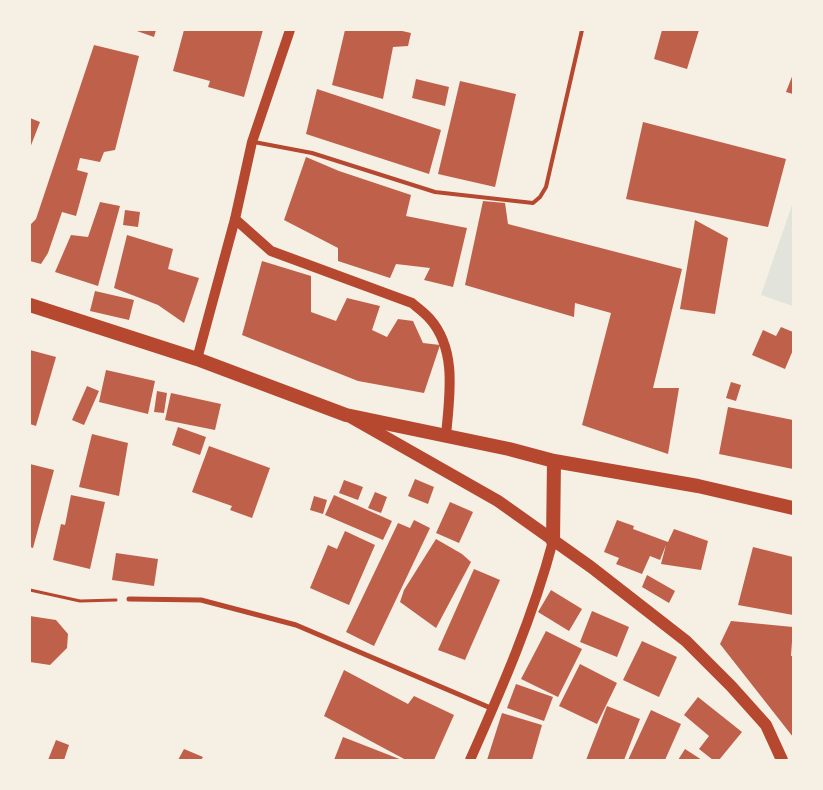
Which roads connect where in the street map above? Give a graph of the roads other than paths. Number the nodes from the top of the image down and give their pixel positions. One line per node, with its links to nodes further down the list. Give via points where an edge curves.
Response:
1 (290, 30): 3 (main road)
2 (582, 30): 3 (lane, via 546,187 533,203 435,192 312,153)
3 (252, 142): 4 (main road)
4 (236, 219): 6 (main road); 8 (main road, via 271,251 412,304 430,318 442,337 448,360 450,382)
5 (30, 305): 6 (highway)
6 (197, 359): 7 (highway)
7 (346, 415): 8 (highway); 11 (main road, via 498,500)
8 (446, 436): 9 (highway)
9 (554, 462): 10 (highway, via 698,486); 11 (highway)
10 (793, 508)
11 (553, 541): 13 (main road, via 538,595); 15 (main road, via 686,641 766,725)
12 (129, 599): 13 (street, via 201,600 296,625)
13 (493, 709): 14 (main road)
14 (470, 760)
15 (782, 760)

